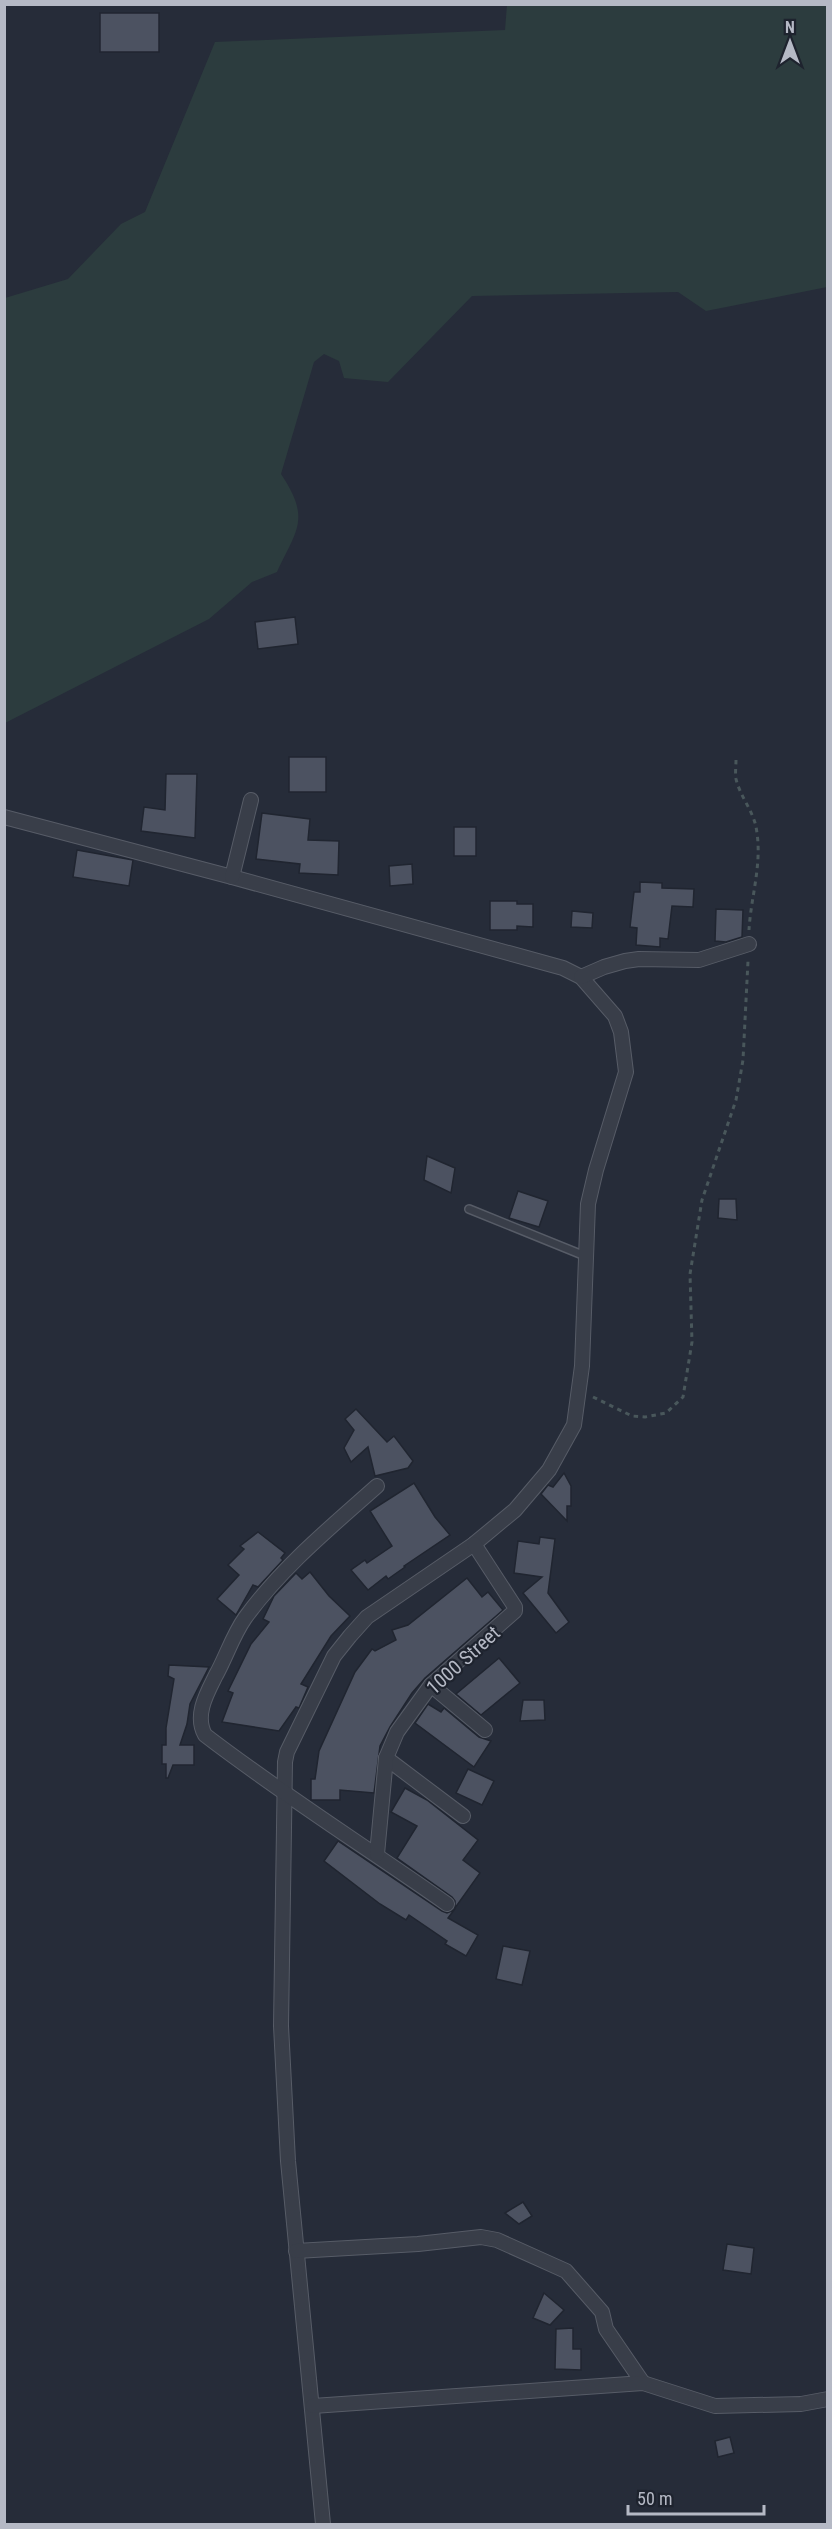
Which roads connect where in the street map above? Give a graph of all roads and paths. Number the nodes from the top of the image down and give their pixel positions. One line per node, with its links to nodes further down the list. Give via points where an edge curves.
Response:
1 (736, 760): 5 (path, via 736,780 756,825 759,849)
2 (251, 800): 4 (street)
3 (4, 817): 4 (street)
4 (232, 877): 6 (street)
5 (749, 944): 6 (street, via 699,960 625,961); 9 (path, via 743,1060 736,1100 702,1200 690,1274 692,1342 683,1397 666,1413 645,1417 632,1416)
6 (581, 977): 8 (street, via 615,1016 626,1072 588,1204)
7 (469, 1209): 8 (lane)
8 (585, 1256): 9 (street)
9 (580, 1392): 11 (street, via 574,1425 549,1470 515,1510)
10 (377, 1486): 15 (street, via 291,1563 265,1592 244,1620 201,1711 205,1735)
11 (474, 1544): 12 (street, 1000 Street, via 515,1611); 15 (street, via 367,1617 341,1646 287,1752)
12 (431, 1685): 13 (street); 14 (street, 1000 Street, via 397,1732)
13 (485, 1730)
14 (386, 1758): 16 (street); 17 (street, 1000 Street)
15 (286, 1796): 17 (street); 19 (street, via 281,2025)
16 (463, 1816)
17 (377, 1854): 18 (street)
18 (447, 1904)
19 (296, 2252): 20 (street, via 463,2238 497,2240 566,2271 602,2312 606,2329); 22 (street)
20 (643, 2383): 21 (street, via 715,2406 801,2404); 22 (street)
21 (828, 2399)
22 (313, 2406): 23 (street)
23 (323, 2524)

